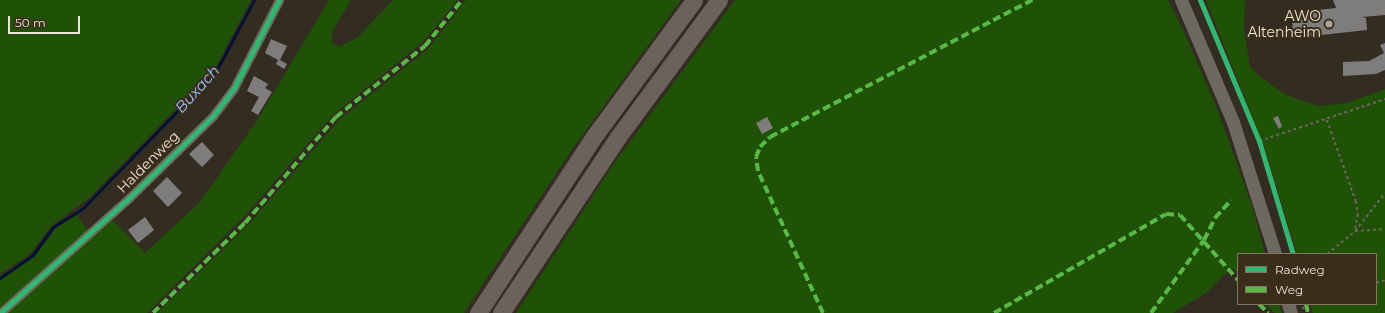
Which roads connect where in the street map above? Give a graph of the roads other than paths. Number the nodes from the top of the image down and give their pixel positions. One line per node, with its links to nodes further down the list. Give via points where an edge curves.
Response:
1 (279, 0): 6 (street, Haldenweg, via 234,88 213,116 129,198)
2 (694, 0): 7 (highway, via 595,135)
3 (719, 0): 8 (highway, via 618,137)
4 (1181, 0): 5 (main road, via 1235,129)
5 (1275, 253)
6 (0, 313)
7 (478, 313)
8 (501, 313)

